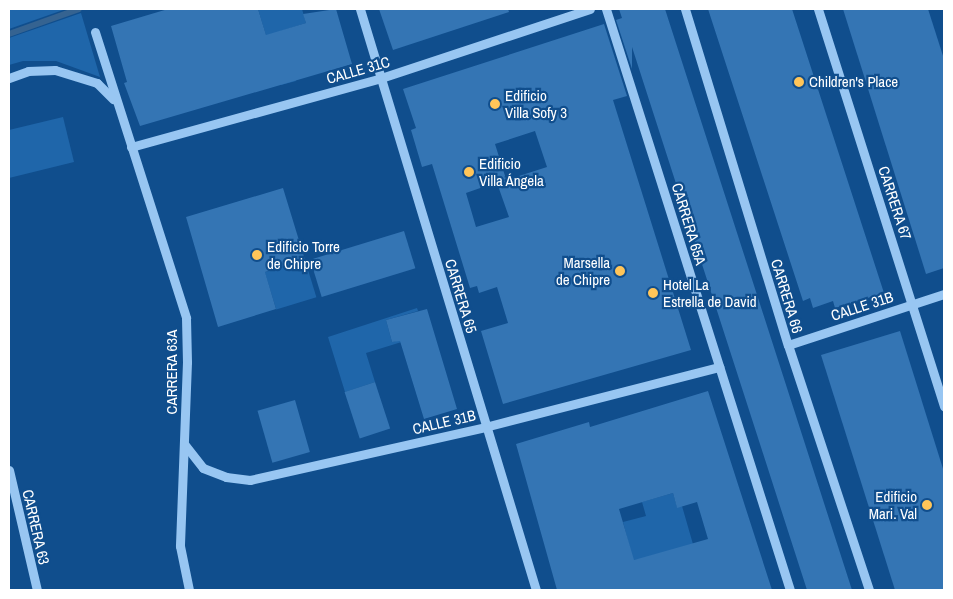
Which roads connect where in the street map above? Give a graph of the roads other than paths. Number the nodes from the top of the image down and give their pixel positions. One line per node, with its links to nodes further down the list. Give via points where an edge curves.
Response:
1 (360, 9): 8 (street, CARRERA 65)
2 (590, 9): 8 (street, CALLE 31C)
3 (606, 9): 14 (street, CARRERA 65A)
4 (685, 9): 13 (street, CARRERA 66)
5 (818, 9): 12 (street, CARRERA 67)
6 (95, 32): 9 (street, CARRERA 63A)
7 (9, 78): 9 (street, via 41,70 70,73 97,83)
8 (381, 78): 10 (street, CALLE 31C); 16 (street, CARRERA 65)
9 (117, 104): 10 (street, CARRERA 63A)
10 (131, 147): 17 (street, CARRERA 63A, via 186,318)
11 (944, 294): 12 (street, CALLE 31B)
12 (913, 304): 13 (street, CALLE 31B); 15 (street, CARRERA 67)
13 (788, 345): 23 (street, CARRERA 66)
14 (719, 367): 16 (street, CALLE 31B); 22 (street, CARRERA 65A)
15 (944, 406)
16 (485, 427): 17 (street, CALLE 31B, via 250,480 226,477 203,468); 21 (street, CARRERA 65)
17 (185, 444): 20 (street, CARRERA 63A, via 180,546)
18 (9, 470): 19 (street, CARRERA 63)
19 (36, 590)
20 (189, 590)
21 (536, 590)
22 (790, 590)
23 (869, 590)

